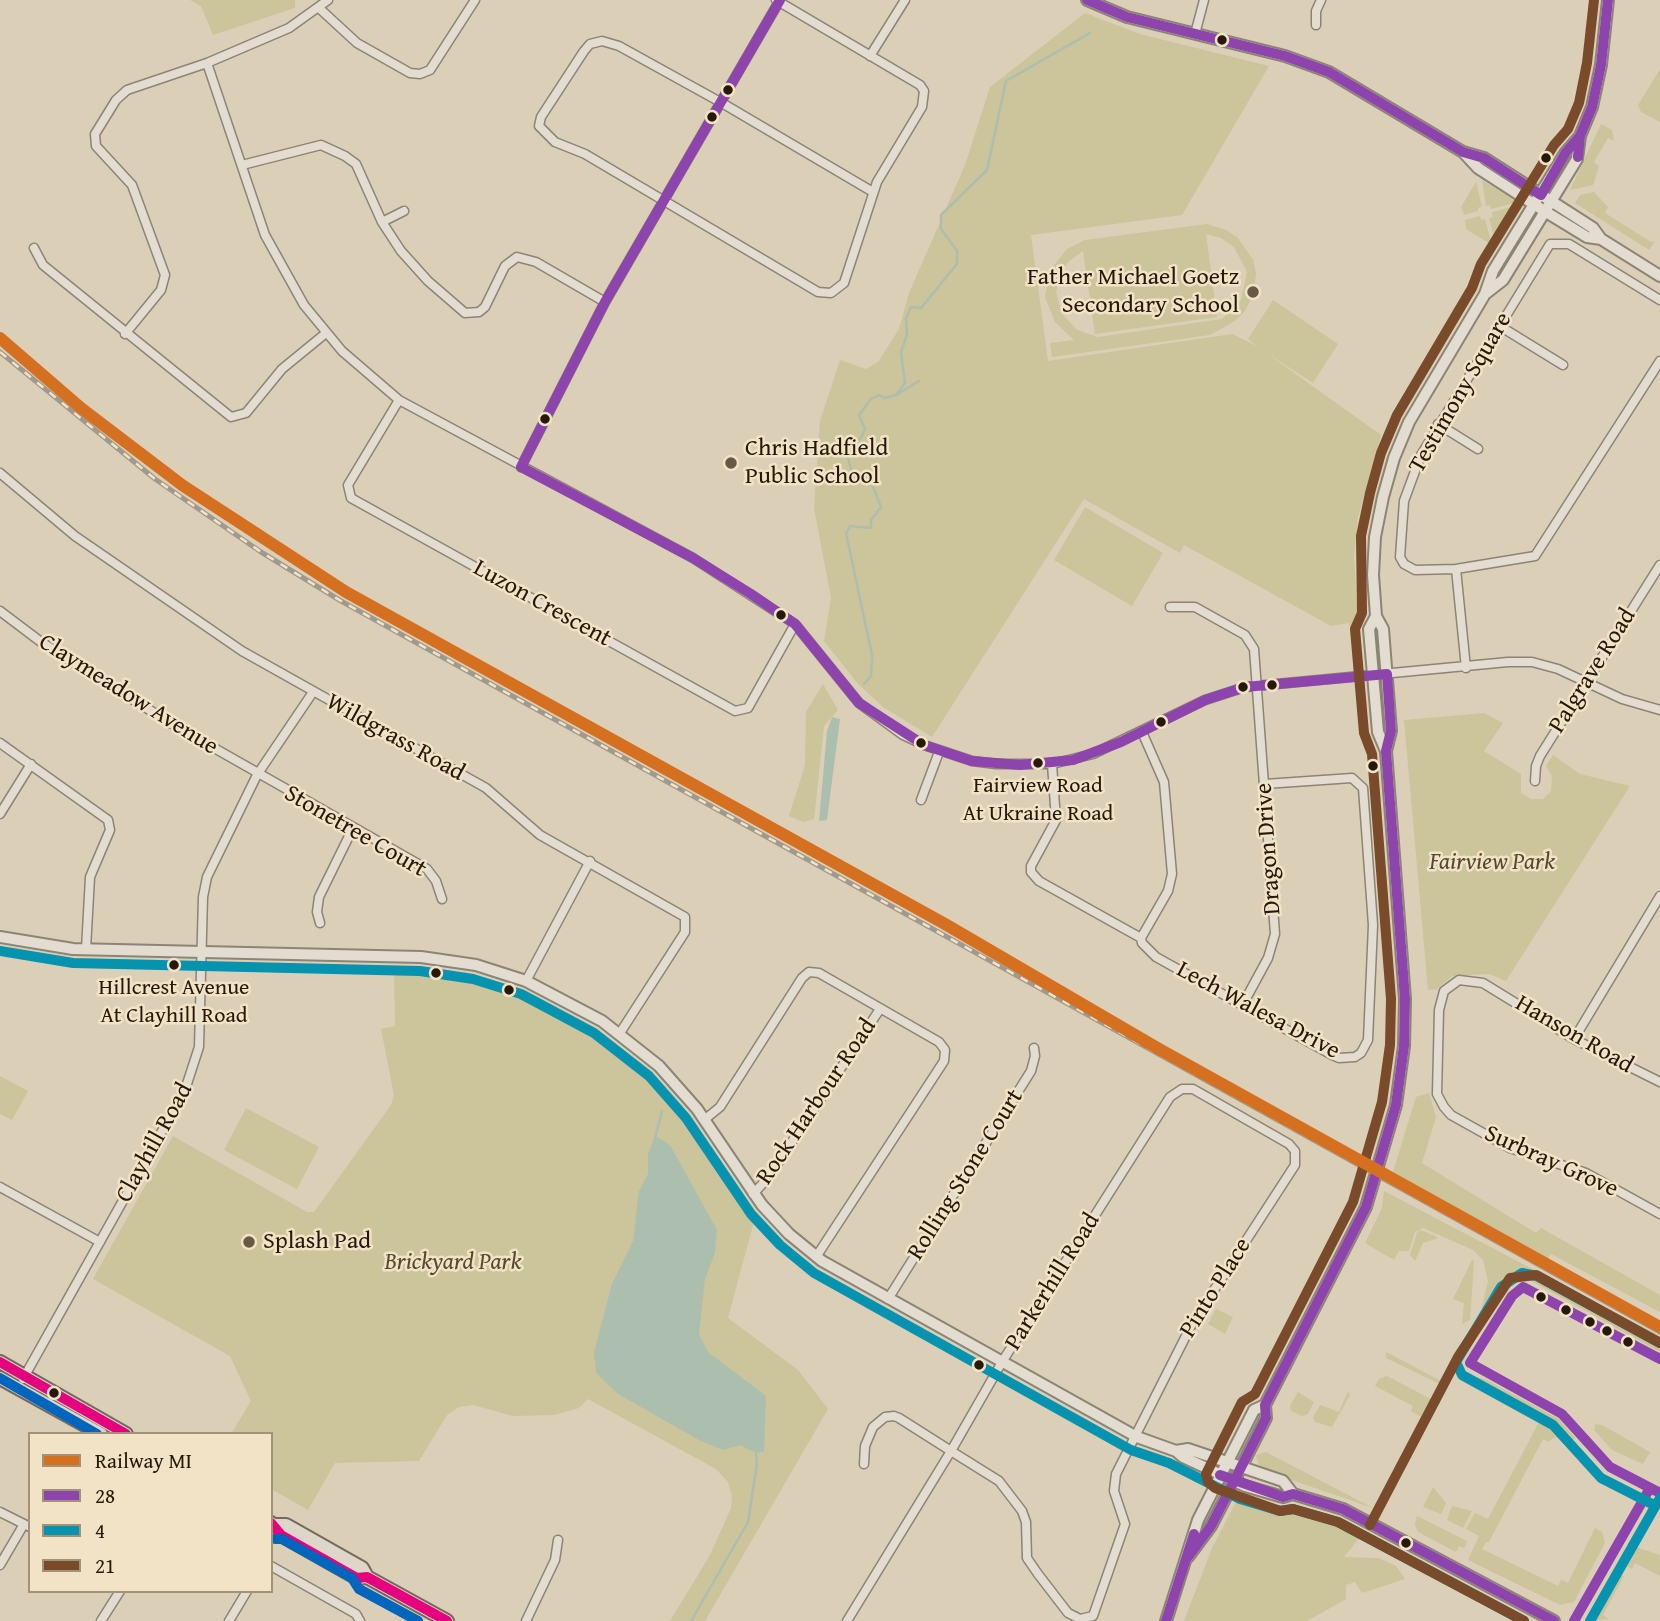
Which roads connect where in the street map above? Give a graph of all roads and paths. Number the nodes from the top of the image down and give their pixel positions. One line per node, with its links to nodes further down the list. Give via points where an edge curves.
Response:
1 (328, 0): 9 (street)
2 (475, 0): 9 (street, via 430,70 421,74 410,73 357,43)
3 (905, 0): 12 (street)
4 (1087, 0): 11 (street, via 1127,17)
5 (1204, 0): 11 (street)
6 (1321, 0): 10 (street)
7 (1608, 0): 15 (street, via 1601,65)
8 (778, 1): 12 (street); 14 (street)
9 (319, 8): 13 (street, via 289,28)
10 (1315, 25)
11 (1195, 34): 19 (street, via 1329,72 1463,152 1484,158)
12 (870, 56): 17 (street, via 920,85 925,101)
13 (207, 63): 16 (street); 30 (street, via 127,90 95,134 96,146 132,185 165,275 161,290)
14 (722, 103): 17 (street); 18 (street); 18 (street, via 619,46 597,40 584,51 541,117 539,126 555,142 585,154)
15 (1580, 136): 19 (street); 20 (street, via 1577,159)
16 (242, 165): 22 (street, via 328,147 355,164); 29 (street, via 265,235 304,305)
17 (873, 192): 18 (street, via 844,283 831,293 818,292)
18 (663, 200): 27 (street)
19 (1538, 200): 20 (street); 25 (street, via 1493,271)
20 (1549, 207): 24 (street, via 1587,237 1601,239); 25 (street, via 1503,280)
21 (404, 211): 22 (street)
22 (382, 222): 27 (street, via 428,281 465,313 485,307 505,267 517,257 536,262)
23 (34, 248): 30 (street, via 43,265)
24 (1660, 276)
25 (1485, 294): 42 (street, via 1409,422 1394,458 1375,537)
26 (1660, 300): 28 (street, Testimony Square, via 1569,244 1554,242)
27 (605, 302): 36 (street)
28 (1498, 325): 32 (street); 34 (street, Testimony Square)
29 (326, 333): 30 (street, via 282,369 251,408 236,417); 33 (street)
30 (125, 334)
31 (1660, 361): 39 (street, Testimony Square, via 1535,556)
32 (1563, 365)
33 (399, 400): 36 (street); 43 (street, Luzon Crescent, via 348,485 351,498 735,711 748,708)
34 (1438, 425): 35 (street); 39 (street, Testimony Square, via 1404,501 1400,557 1415,570)
35 (1478, 449)
36 (521, 467): 43 (street, via 693,558)
37 (0, 472): 49 (street, Wildgrass Road, via 101,554 242,652)
38 (1660, 565): 47 (street, Palgrave Road)
39 (1456, 569): 44 (street)
40 (1170, 607): 48 (street, Dragon Drive, via 1195,607 1250,639)
41 (0, 611): 57 (street, Claymeadow Avenue, via 41,642)
42 (1376, 616): 45 (street, via 1383,629); 46 (street, via 1369,629)
43 (796, 624): 54 (street, via 859,703 903,735)
44 (1466, 668): 45 (street); 47 (street, via 1532,662)
45 (1387, 674): 46 (street); 53 (street, via 1391,731)
46 (1373, 676): 48 (street); 53 (street, via 1378,732)
47 (1587, 682): 50 (street); 58 (street, Palgrave Road, via 1540,756)
48 (1258, 685): 51 (street, via 1205,700); 59 (street, Dragon Drive)
49 (313, 692): 57 (street, Clayhill Road); 63 (street, Wildgrass Road, via 486,788 540,835)
50 (1660, 710)
51 (1142, 732): 56 (street, via 1093,754); 68 (street, via 1164,782 1172,874 1168,891)
52 (0, 743): 55 (street)
53 (1387, 751): 92 (street, via 1405,999 1396,1105 1366,1207)
54 (939, 752): 56 (street, via 996,764); 60 (street)
55 (31, 764): 61 (street); 69 (street, via 108,820 110,830 90,877)
56 (1052, 764): 68 (street, Lech Walesa Drive, via 1056,820 1031,872 1039,881)
57 (257, 775): 62 (street, Stonetree Court); 70 (street, Clayhill Road, via 207,877)
58 (1535, 781)
59 (1265, 785): 73 (street, Dragon Drive, via 1275,934 1268,958); 73 (street, Lech Walesa Drive, via 1352,778 1363,788 1373,904 1366,1047 1355,1057 1339,1058)
60 (921, 800)
61 (0, 814)
62 (354, 828): 65 (street, Stonetree Court, via 427,869); 66 (street, via 319,897)
63 (590, 861): 71 (street); 75 (street, Wildgrass Road, via 681,914 687,923)
64 (1660, 895): 76 (street)
65 (442, 899)
66 (320, 923)
67 (0, 937): 69 (street)
68 (1141, 938): 73 (street, Lech Walesa Drive, via 1156,957)
69 (86, 949): 70 (street)
70 (201, 951): 71 (street, via 429,957 476,965); 84 (street, Clayhill Road, via 201,1023 194,1070)
71 (526, 981): 75 (street)
72 (1489, 985): 76 (street, Hanson Road); 83 (street, Surbray Grove, via 1459,980 1444,991 1439,1010 1440,1103 1451,1115 1510,1148 1586,1173)
73 (1242, 1004)
74 (880, 1009): 79 (street, via 819,973 804,976 720,1107); 82 (street, Rock Harbour Road); 85 (street, via 936,1039 945,1050 944,1061)
75 (620, 1033): 79 (street, via 659,1066)
76 (1574, 1039): 78 (street, Hanson Road)
77 (1034, 1048): 86 (street, Rolling Stone Court, via 1031,1071)
78 (1660, 1082)
79 (704, 1120): 82 (street)
80 (1289, 1144): 88 (street, Parkerhill Road, via 1193,1088 1170,1097); 95 (street, Pinto Place, via 1297,1158 1295,1165 1192,1324)
81 (0, 1187): 84 (street)
82 (754, 1194): 85 (street)
83 (1660, 1214)
84 (100, 1241): 89 (street, Clayhill Road)
85 (816, 1257): 86 (street)
86 (888, 1300): 88 (street)
87 (0, 1362): 89 (main road)
88 (1002, 1362): 95 (street); 96 (street, Parkerhill Road)
89 (25, 1375): 91 (street, Clayhill Road); 94 (main road)
90 (0, 1378): 91 (main road)
91 (18, 1388): 93 (main road)
92 (1265, 1405): 99 (street, via 1254,1410); 100 (street, via 1266,1418)
93 (97, 1432)
94 (123, 1432)
95 (1138, 1437): 96 (street, Pinto Place, via 1114,1482 1125,1524 1123,1536 1088,1619 1068,1613 1027,1558 1026,1522 1009,1492); 97 (street)
96 (951, 1451): 98 (street, via 900,1418 889,1416 873,1427 864,1446); 118 (street, Parkerhill Road)
97 (1176, 1451): 99 (street, via 1188,1449); 101 (street)
98 (864, 1464)
99 (1227, 1464): 100 (street); 101 (street)
100 (1240, 1469): 102 (street); 103 (street, via 1283,1482)
101 (1220, 1475): 102 (street); 108 (street, via 1198,1520)
102 (1234, 1480): 103 (street, via 1283,1497); 108 (street, via 1211,1526)
103 (1293, 1494): 120 (street, via 1343,1509)
104 (0, 1511): 106 (street)
105 (273, 1524): 116 (main road, via 291,1541)
106 (27, 1526): 109 (street)
107 (558, 1540): 117 (street, via 555,1560)
108 (1188, 1557): 119 (street)
109 (0, 1565)
110 (273, 1567): 115 (street)
111 (119, 1593): 113 (street)
112 (246, 1593): 114 (street)
113 (101, 1621)
114 (229, 1621)
115 (360, 1621)
116 (447, 1621)
117 (526, 1621)
118 (847, 1621)
119 (1166, 1621)
120 (1554, 1621)

